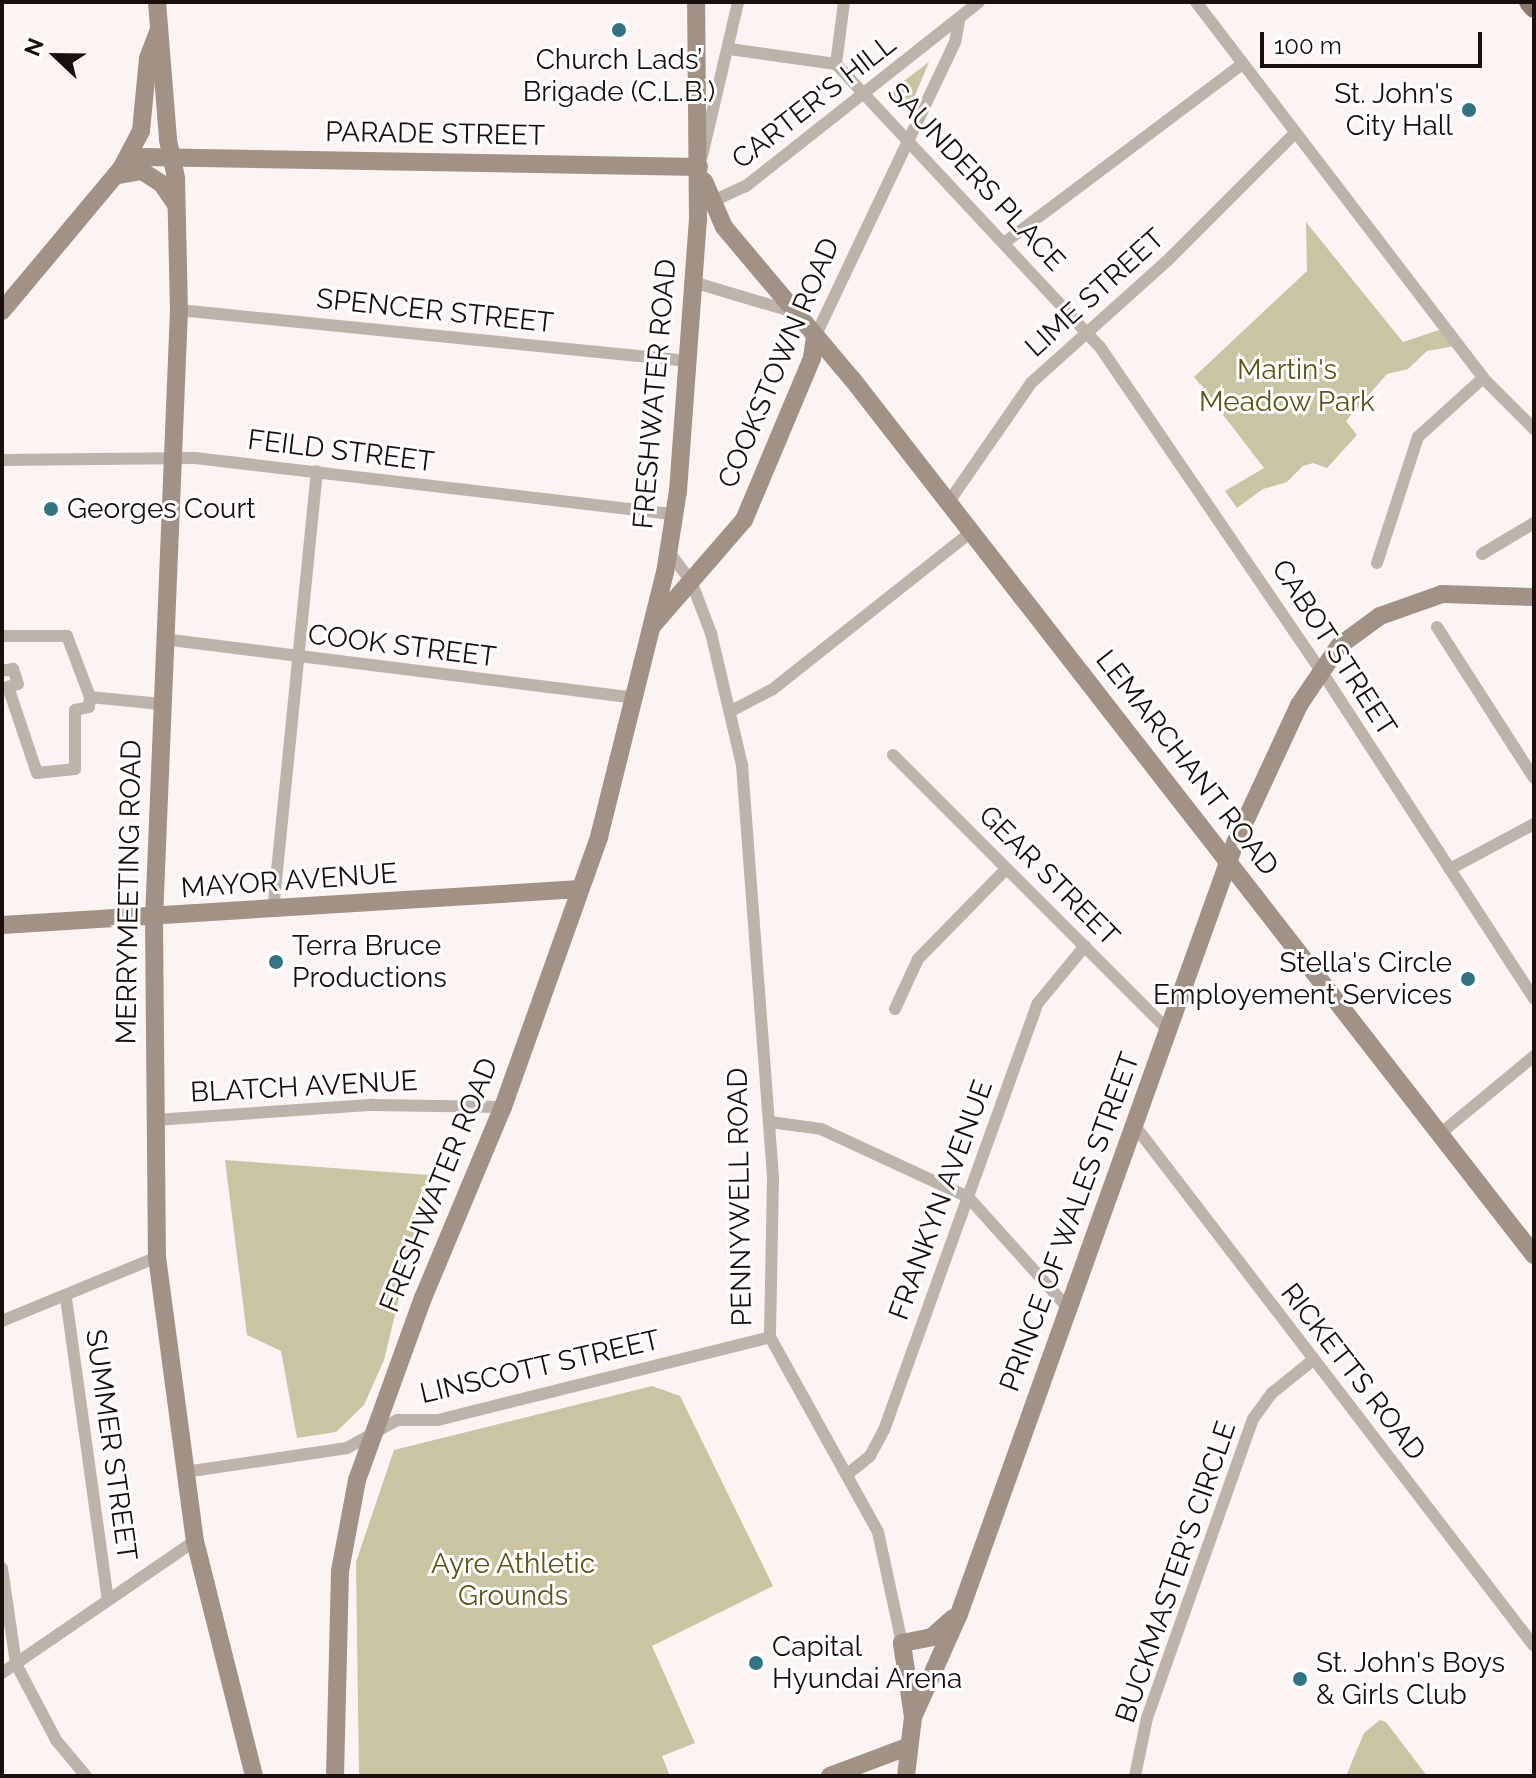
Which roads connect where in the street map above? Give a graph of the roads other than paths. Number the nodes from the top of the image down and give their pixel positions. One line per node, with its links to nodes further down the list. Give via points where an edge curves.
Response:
1 (157, 2): 10 (street, MERRYMEETING ROAD)
2 (696, 2): 18 (street)
3 (738, 2): 11 (street)
4 (844, 2): 12 (street)
5 (979, 2): 9 (street, CARTER'S HILL)
6 (1196, 2): 13 (street)
7 (1529, 2): 8 (main road)
8 (1534, 8)
9 (959, 22): 14 (street, CARTER'S HILL); 16 (street, COOKSTOWN ROAD, via 955,42)
10 (159, 32): 17 (street, MERRYMEETING ROAD); 19 (street, via 148,58 141,131)
11 (729, 49): 12 (street); 18 (street)
12 (836, 64): 14 (street, SAUNDERS PLACE)
13 (1241, 65): 15 (street); 22 (street)
14 (864, 91): 16 (street, SAUNDERS PLACE); 20 (street, CARTER'S HILL, via 760,175)
15 (1293, 135): 27 (street, LIME STREET, via 1167,261); 30 (street)
16 (909, 140): 22 (street, SAUNDERS PLACE); 28 (street, COOKSTOWN ROAD)
17 (171, 157): 18 (street, PARADE STREET); 19 (street, PARADE STREET, via 137,158); 21 (street, MERRYMEETING ROAD)
18 (699, 167): 20 (street, LEMARCHANT ROAD); 23 (street, FRESHWATER ROAD)
19 (117, 174): 21 (street, via 142,171 162,184); 25 (street)
20 (711, 202): 26 (street, LEMARCHANT ROAD)
21 (175, 203): 24 (street, MERRYMEETING ROAD)
22 (1004, 243): 27 (street, SAUNDERS PLACE)
23 (693, 282): 26 (street, LEMARCHANT ROAD); 29 (street, FRESHWATER ROAD)
24 (179, 310): 29 (street, SPENCER STREET); 32 (street, MERRYMEETING ROAD)
25 (2, 311)
26 (790, 311): 28 (street, LEMARCHANT ROAD)
27 (1085, 330): 35 (street, LIME STREET, via 1024,392); 49 (street, CABOT STREET)
28 (815, 337): 35 (street, LEMARCHANT ROAD); 42 (street, COOKSTOWN ROAD, via 812,358 744,520)
29 (688, 361): 36 (street, FRESHWATER ROAD)
30 (1483, 378): 31 (street); 41 (street, via 1418,437)
31 (1534, 429)
32 (174, 458): 33 (street, FEILD STREET); 34 (street, FEILD STREET); 47 (street, MERRYMEETING ROAD)
33 (2, 460)
34 (317, 471): 36 (street, FEILD STREET); 48 (street)
35 (948, 503): 38 (street, LEMARCHANT ROAD)
36 (674, 514): 39 (street, FRESHWATER ROAD)
37 (1534, 523): 40 (street)
38 (970, 533): 54 (street, via 773,689); 58 (street, LEMARCHANT ROAD)
39 (669, 552): 42 (street, PENNYWELL ROAD); 44 (street, FRESHWATER ROAD)
40 (1482, 554)
41 (1377, 563)
42 (691, 581): 44 (street, FRESHWATER ROAD); 54 (street, PENNYWELL ROAD)
43 (1534, 597): 49 (street, via 1461,592 1424,598 1364,626)
44 (653, 625): 52 (street, FRESHWATER ROAD)
45 (1437, 627): 56 (street)
46 (2, 636): 51 (street, via 67,636)
47 (163, 639): 48 (street, COOK STREET); 53 (street, MERRYMEETING ROAD)
48 (299, 658): 52 (street, COOK STREET); 62 (street)
49 (1320, 669): 58 (street, PRINCE OF WALES STREET); 60 (street, CABOT STREET)
50 (2, 671): 51 (street, via 13,669 18,684 8,687 37,773 75,769 75,710 89,707)
51 (90, 697): 53 (street)
52 (636, 698): 61 (street, FRESHWATER ROAD, via 610,802)
53 (161, 704): 63 (street, MERRYMEETING ROAD)
54 (733, 710): 72 (street, PENNYWELL ROAD, via 742,765)
55 (893, 755): 59 (street, GEAR STREET)
56 (1534, 778)
57 (1534, 824): 60 (street)
58 (1228, 862): 68 (street, PRINCE OF WALES STREET); 74 (street, LEMARCHANT ROAD)
59 (1006, 869): 65 (street, GEAR STREET); 67 (street, via 918,959)
60 (1450, 869): 66 (street, CABOT STREET)
61 (580, 889): 62 (street, MAYOR AVENUE); 70 (street, FRESHWATER ROAD)
62 (273, 911): 63 (street, MAYOR AVENUE)
63 (154, 919): 64 (street, MAYOR AVENUE); 71 (street, MERRYMEETING ROAD)
64 (2, 925)
65 (1085, 946): 68 (street, GEAR STREET); 75 (street, FRANKYN AVENUE, via 1038,1003)
66 (1534, 999)
67 (895, 1009)
68 (1170, 1032): 73 (street, PRINCE OF WALES STREET)
69 (1534, 1056): 74 (street)
70 (503, 1107): 71 (street, BLATCH AVENUE, via 372,1105); 83 (street, FRESHWATER ROAD)
71 (155, 1120): 77 (street, MERRYMEETING ROAD)
72 (770, 1122): 75 (street, via 821,1129); 81 (street, PENNYWELL ROAD)
73 (1135, 1126): 79 (street, PRINCE OF WALES STREET); 82 (street, RICKETTS ROAD)
74 (1441, 1133): 76 (street, LEMARCHANT ROAD)
75 (968, 1197): 79 (street); 85 (street, FRANKYN AVENUE, via 884,1430 870,1456)
76 (1534, 1255)
77 (157, 1257): 78 (street); 84 (street, MERRYMEETING ROAD)
78 (66, 1298): 80 (street); 88 (street, SUMMER STREET)
79 (1067, 1307): 89 (street, PRINCE OF WALES STREET)
80 (2, 1321)
81 (770, 1337): 83 (street, LINSCOTT STREET, via 438,1420 397,1420); 85 (street, PENNYWELL ROAD)
82 (1313, 1360): 91 (street, RICKETTS ROAD); 101 (street, BUCKMASTER'S CIRCLE, via 1272,1393 1253,1419 1147,1718)
83 (374, 1431): 84 (street, LINSCOTT STREET, via 347,1448); 98 (street, FRESHWATER ROAD, via 357,1480 341,1561)
84 (185, 1472): 86 (street, MERRYMEETING ROAD)
85 (849, 1473): 90 (street, PENNYWELL ROAD, via 878,1532)
86 (195, 1541): 88 (street); 97 (street, MERRYMEETING ROAD)
87 (2, 1568): 92 (street)
88 (108, 1600): 92 (street)
89 (963, 1602): 90 (street, PRINCE OF WALES STREET, via 939,1633); 94 (street, PRINCE OF WALES STREET)
90 (902, 1643): 94 (street, PENNYWELL ROAD)
91 (1534, 1646)
92 (16, 1664): 93 (street); 96 (street, via 56,1740)
93 (2, 1673)
94 (913, 1717): 95 (street, PENNYWELL ROAD)
95 (907, 1747): 99 (street); 100 (street, PENNYWELL ROAD)
96 (86, 1776)
97 (254, 1776)
98 (335, 1776)
99 (830, 1776)
100 (906, 1776)
101 (1135, 1776)

